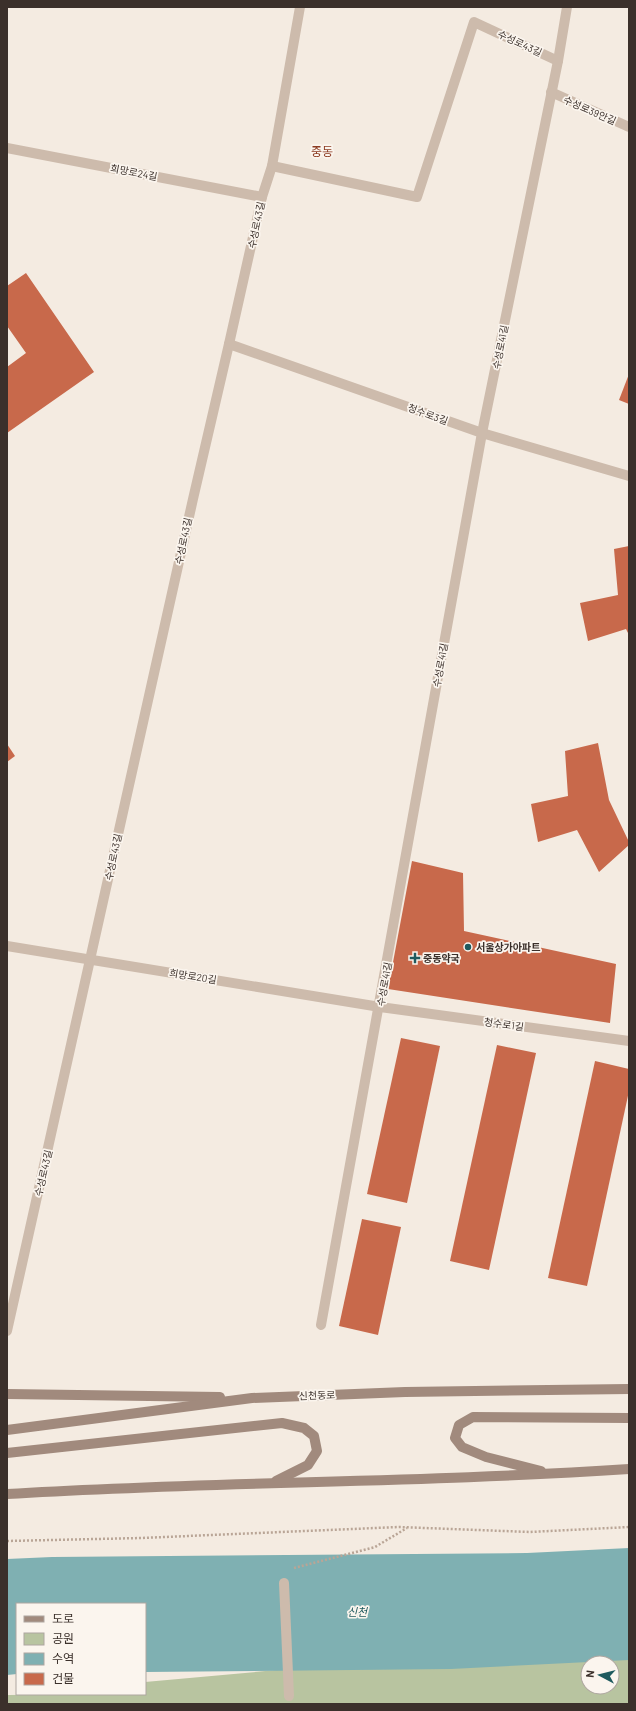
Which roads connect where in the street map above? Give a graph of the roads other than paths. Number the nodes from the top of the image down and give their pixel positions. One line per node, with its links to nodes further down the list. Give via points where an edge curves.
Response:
1 (300, 7): 7 (street)
2 (567, 7): 3 (street, 수성로41길)
3 (558, 61): 4 (street, 수성로41길); 7 (street, 수성로43길, via 474,22 417,197)
4 (551, 92): 5 (street, 수성로39안길); 10 (street, 수성로41길)
5 (629, 127)
6 (7, 148): 8 (street, 희망로24길)
7 (272, 166): 8 (street, 수성로43길)
8 (262, 197): 9 (street, 수성로43길)
9 (229, 344): 10 (street, 청수로3길); 13 (street, 수성로43길)
10 (482, 433): 11 (street, 청수로3길); 14 (street, 수성로41길)
11 (629, 476)
12 (7, 946): 13 (street, 희망로20길)
13 (91, 959): 14 (street, 희망로20길); 17 (street, 수성로43길)
14 (380, 1007): 15 (street, 청수로1길); 16 (street, 수성로41길)
15 (629, 1041)
16 (321, 1325)
17 (7, 1331)
18 (629, 1389): 20 (main road, 신천동로, via 405,1392)
19 (7, 1394): 20 (main road)
20 (252, 1398): 22 (main road, 신천동로)
21 (629, 1418): 25 (main road, via 473,1417 459,1425 455,1438 462,1447 486,1457)
22 (7, 1430)
23 (7, 1453): 26 (main road, via 267,1424 282,1423 304,1428 314,1436 317,1451 308,1465)
24 (629, 1469): 25 (main road)
25 (551, 1474): 26 (main road)
26 (273, 1483): 27 (main road)
27 (7, 1494)
28 (284, 1583): 29 (street)
29 (289, 1696)

